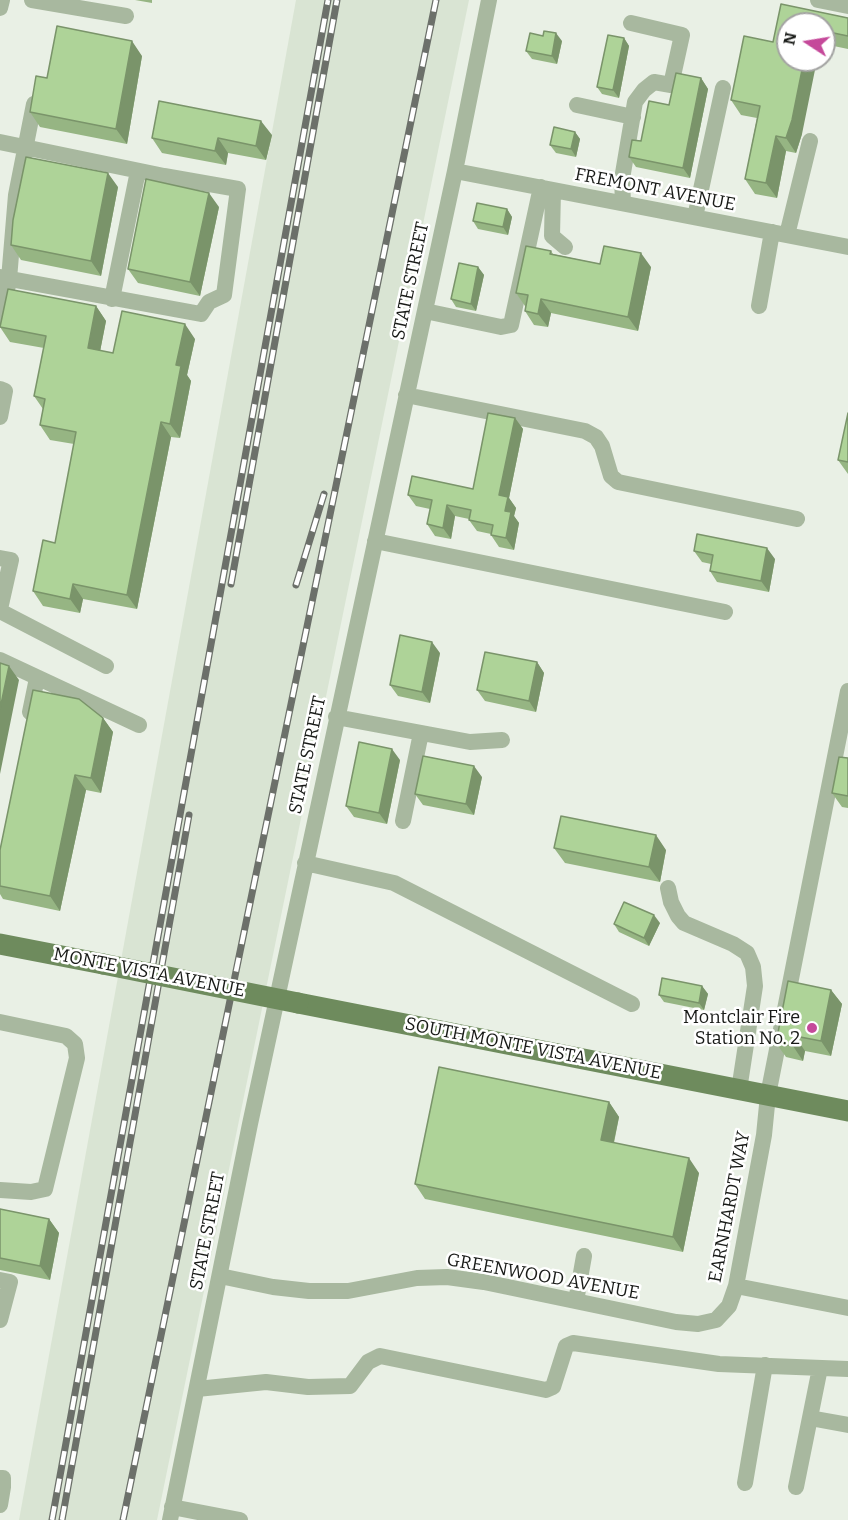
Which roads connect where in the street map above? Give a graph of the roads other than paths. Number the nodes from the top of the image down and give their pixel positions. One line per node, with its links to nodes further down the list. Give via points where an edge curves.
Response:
1 (2, 0): 6 (street)
2 (32, 0): 7 (street)
3 (489, 0): 17 (street, STATE STREET)
4 (818, 0): 5 (street)
5 (848, 6)
6 (0, 8)
7 (126, 16)
8 (631, 23): 12 (street, via 682,35 671,85 654,82 644,90)
9 (723, 88): 20 (street)
10 (34, 104): 15 (street)
11 (578, 105): 12 (street)
12 (633, 117): 19 (street, via 622,179)
13 (810, 141): 21 (street)
14 (0, 142): 15 (street)
15 (26, 147): 16 (street); 24 (street)
16 (138, 171): 25 (street); 25 (street, via 238,189 224,295 209,302 201,314)
17 (455, 171): 18 (street, FREMONT AVENUE); 27 (street, STATE STREET)
18 (547, 189): 19 (street, FREMONT AVENUE); 22 (street, via 552,236); 27 (street, via 511,325 501,327)
19 (623, 203): 20 (street, FREMONT AVENUE)
20 (695, 217): 21 (street, FREMONT AVENUE)
21 (779, 234): 23 (street, FREMONT AVENUE); 26 (street)
22 (565, 247)
23 (848, 247)
24 (5, 278): 25 (street); 28 (street)
25 (112, 299)
26 (759, 306)
27 (425, 311): 30 (street, STATE STREET)
28 (2, 318)
29 (0, 389): 31 (street, via 5,391)
30 (406, 395): 32 (street, via 585,431 602,446 611,476 618,482); 33 (street, STATE STREET)
31 (0, 417)
32 (797, 519)
33 (375, 541): 36 (street); 41 (street, STATE STREET)
34 (0, 558): 35 (street, via 10,560)
35 (0, 610): 38 (street)
36 (725, 612)
37 (0, 660): 39 (street)
38 (106, 666)
39 (37, 678): 42 (street); 44 (street)
40 (848, 691): 54 (street, EARNHARDT WAY)
41 (336, 717): 43 (street); 47 (street, STATE STREET)
42 (139, 725)
43 (421, 733): 45 (street, via 471,742); 46 (street)
44 (26, 734)
45 (502, 740)
46 (403, 821)
47 (305, 863): 51 (street, via 394,883); 58 (street, STATE STREET)
48 (668, 888): 53 (street, via 671,902 684,923 733,944 747,953 753,967 755,986)
49 (0, 944): 50 (main road, MONTE VISTA AVENUE, bridge)
50 (297, 1003): 53 (main road, SOUTH MONTE VISTA AVENUE)
51 (632, 1004)
52 (0, 1022): 56 (street, via 66,1036 75,1044 77,1058 45,1189)
53 (739, 1090): 54 (main road, SOUTH MONTE VISTA AVENUE)
54 (768, 1095): 55 (main road); 60 (street, EARNHARDT WAY)
55 (848, 1111)
56 (0, 1190)
57 (585, 1256): 61 (street)
58 (220, 1276): 61 (street, GREENWOOD AVENUE, via 309,1291 348,1291 417,1278 447,1277); 68 (street, STATE STREET)
59 (0, 1280): 63 (street, via 10,1282)
60 (736, 1286): 62 (street); 64 (street, EARNHARDT WAY, via 729,1306)
61 (576, 1301): 64 (street, GREENWOOD AVENUE, via 676,1322 698,1324)
62 (848, 1308)
63 (0, 1320)
64 (716, 1320)
65 (765, 1365): 66 (street); 68 (street, via 719,1364 573,1343 566,1346 553,1387 546,1390 381,1356 369,1362 350,1386 266,1382); 72 (street)
66 (820, 1368): 67 (street); 69 (street)
67 (848, 1369)
68 (197, 1389): 75 (street, STATE STREET)
69 (810, 1418): 70 (street); 73 (street)
70 (848, 1425)
71 (0, 1478): 74 (street)
72 (745, 1483)
73 (796, 1487)
74 (0, 1505)
75 (171, 1514): 76 (street)
76 (240, 1520)

